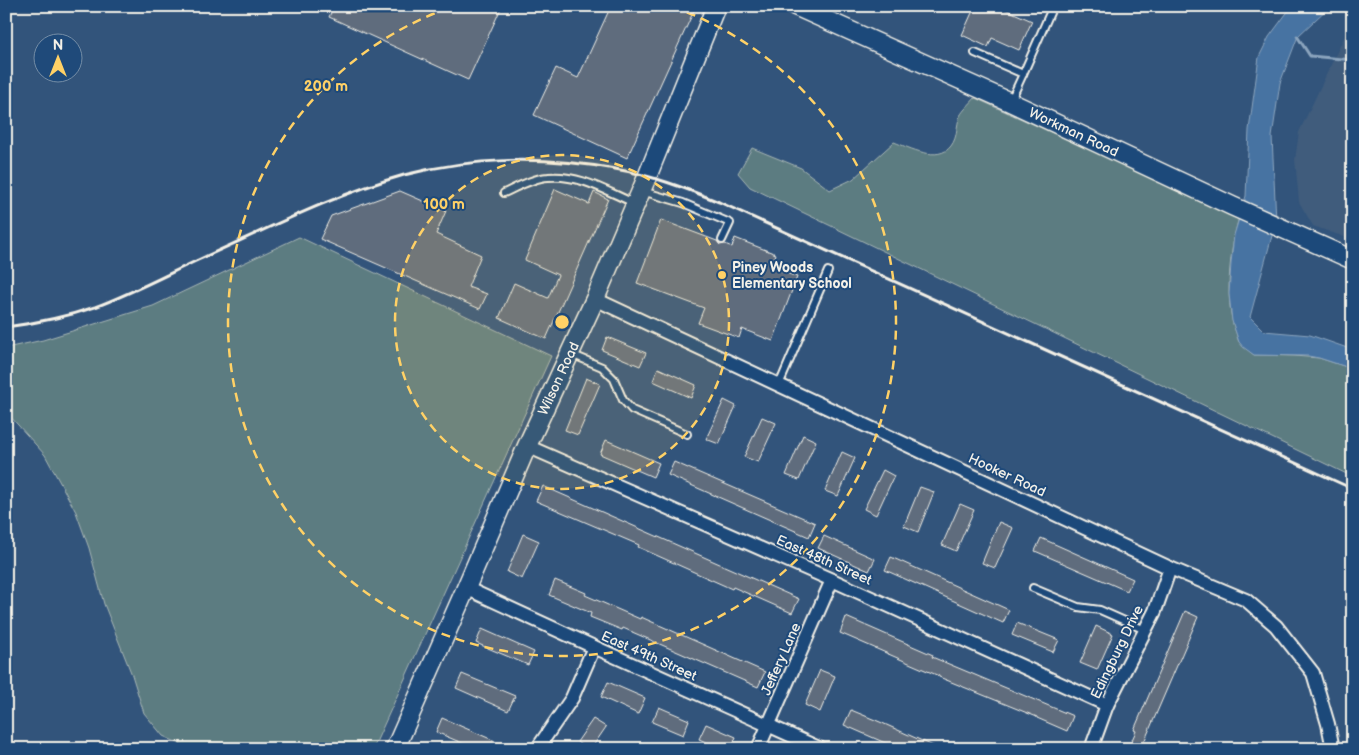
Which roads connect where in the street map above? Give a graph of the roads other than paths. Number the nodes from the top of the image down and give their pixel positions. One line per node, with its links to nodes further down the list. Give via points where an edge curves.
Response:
1 (716, 6): 8 (street, Wilson Road)
2 (795, 6): 6 (street, Workman Road)
3 (1053, 6): 5 (lane)
4 (974, 53): 5 (lane)
5 (1023, 74): 6 (lane)
6 (1010, 102): 10 (street, Workman Road)
7 (504, 193): 8 (lane, via 538,179 561,177 581,179)
8 (638, 198): 9 (lane, via 683,203 730,223); 12 (street, Wilson Road)
9 (722, 240)
10 (1353, 260)
11 (828, 271): 14 (lane)
12 (595, 299): 13 (street, Wilson Road); 14 (street, Hooker Road)
13 (570, 353): 15 (lane, via 602,367 614,379 623,400 632,410); 16 (street, Wilson Road)
14 (779, 385): 17 (street, Hooker Road)
15 (686, 434)
16 (527, 446): 18 (street, East 48th Street); 19 (street, Wilson Road)
17 (1170, 568): 21 (street, Edingburg Drive); 30 (street, Hooker Road, via 1246,600 1276,626 1313,672)
18 (832, 580): 23 (street, East 48th Street); 24 (street, Jeffery Lane)
19 (466, 588): 22 (street, East 49th Street); 25 (street, Wilson Road)
20 (1033, 588): 21 (lane, via 1078,607 1100,610)
21 (1145, 630): 23 (street, Edingburg Drive)
22 (594, 647): 24 (street, East 49th Street); 26 (street, via 572,698)
23 (1107, 705): 29 (street, Edingburg Drive)
24 (768, 725): 27 (street, Jeffery Lane); 28 (street, East 49th Street)
25 (395, 749)
26 (537, 749)
27 (758, 749)
28 (821, 749)
29 (1091, 749)
30 (1333, 749)

